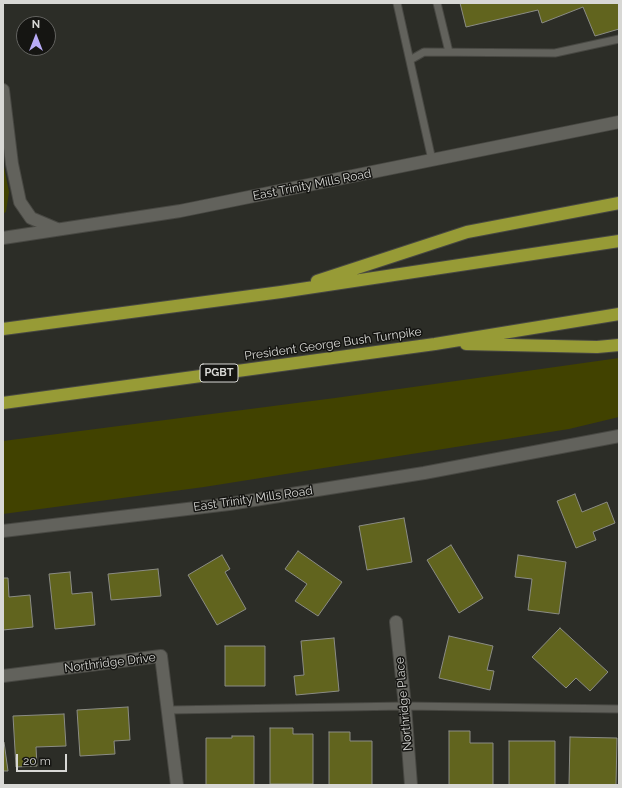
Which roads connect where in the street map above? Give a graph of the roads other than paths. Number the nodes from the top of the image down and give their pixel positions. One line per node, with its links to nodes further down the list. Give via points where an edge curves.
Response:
1 (397, 3): 5 (lane)
2 (438, 3): 4 (lane)
3 (619, 39): 4 (lane, via 555,53)
4 (448, 52): 5 (lane, via 424,52)
5 (410, 60): 8 (lane)
6 (3, 90): 10 (main road, via 12,164 20,202 31,218)
7 (619, 122): 8 (main road, East Trinity Mills Road)
8 (432, 160): 10 (main road, East Trinity Mills Road, via 180,212)
9 (619, 203): 13 (highway, via 467,232)
10 (58, 230): 11 (main road, East Trinity Mills Road)
11 (3, 238)
12 (619, 240): 13 (highway)
13 (281, 292): 15 (highway)
14 (619, 314): 16 (highway, President George Bush Turnpike / PGBT)
15 (3, 329)
16 (435, 344): 17 (highway, via 597,347); 18 (highway, President George Bush Turnpike / PGBT)
17 (619, 345)
18 (3, 403)
19 (619, 436): 20 (main road, East Trinity Mills Road, via 424,473 229,504)
20 (3, 531)
21 (396, 622): 23 (main road, Northridge Place)
22 (3, 676): 25 (main road, Northridge Drive, via 161,656)
23 (404, 706): 24 (lane); 25 (lane); 27 (main road, Northridge Place)
24 (619, 708)
25 (168, 710): 26 (main road, Northridge Drive)
26 (177, 785)
27 (411, 785)

